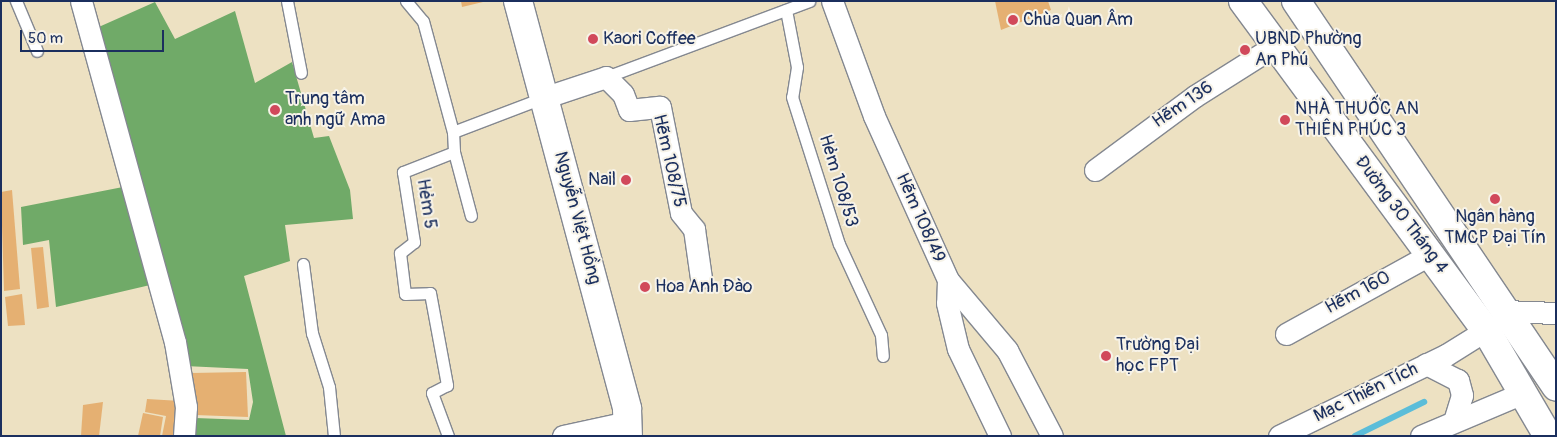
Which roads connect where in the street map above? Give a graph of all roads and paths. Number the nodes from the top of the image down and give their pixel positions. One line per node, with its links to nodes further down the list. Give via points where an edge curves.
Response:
1 (16, 1): 12 (lane)
2 (81, 1): 34 (street, via 175,342 186,407)
3 (287, 1): 13 (lane)
4 (406, 1): 16 (lane, via 423,21)
5 (518, 1): 15 (main road, Nguyễn Việt Hồng)
6 (809, 1): 10 (lane)
7 (832, 1): 23 (street, Hẽm 108/49, via 874,116)
8 (1243, 1): 11 (main road, Đường 30 Tháng 4)
9 (1296, 1): 24 (main road, Đường 30 Tháng 4)
10 (786, 10): 14 (lane); 28 (lane, Hẻm 108/53, via 797,67 792,97 839,244 881,335)
11 (1274, 46): 18 (street, Hẽm 136, via 1195,96); 20 (main road, Đường 30 Tháng 4)
12 (37, 51)
13 (301, 73)
14 (606, 77): 15 (street); 22 (street, Hẽm 108/75, via 623,94 629,110 660,107 680,212 694,229)
15 (546, 97): 16 (lane); 33 (main road, Nguyễn Việt Hồng)
16 (453, 132): 17 (lane)
17 (454, 152): 19 (lane); 36 (lane, Hẻm 5, via 403,172 414,242 400,253 405,294 426,291 447,385 432,393)
18 (1095, 170)
19 (471, 216)
20 (1432, 254): 26 (main road, Đường 30 Tháng 4); 27 (street, Hẽm 160)
21 (303, 264): 35 (lane, via 312,333 329,387)
22 (701, 278)
23 (948, 280): 38 (street, Hẽm 108/49, via 947,303 958,350); 39 (street, via 1007,350)
24 (1504, 310): 25 (street); 30 (main road, Đường 30 Tháng 4)
25 (1556, 313)
26 (1486, 330): 29 (street, Mạc Thiên Tích); 31 (main road, Đường 30 Tháng 4)
27 (1286, 334)
28 (883, 356)
29 (1426, 364): 32 (street, Mạc Thiên Tích, via 1458,380 1462,395); 40 (street, Mạc Thiên Tích)
30 (1556, 387)
31 (1525, 392): 32 (street); 42 (main road, Đường 30 Tháng 4)
32 (1454, 421): 41 (street)
33 (628, 429): 37 (street)
34 (184, 436)
35 (334, 436)
36 (448, 436)
37 (562, 436)
38 (1000, 436)
39 (1052, 436)
40 (1279, 436)
41 (1421, 436)
42 (1548, 436)

